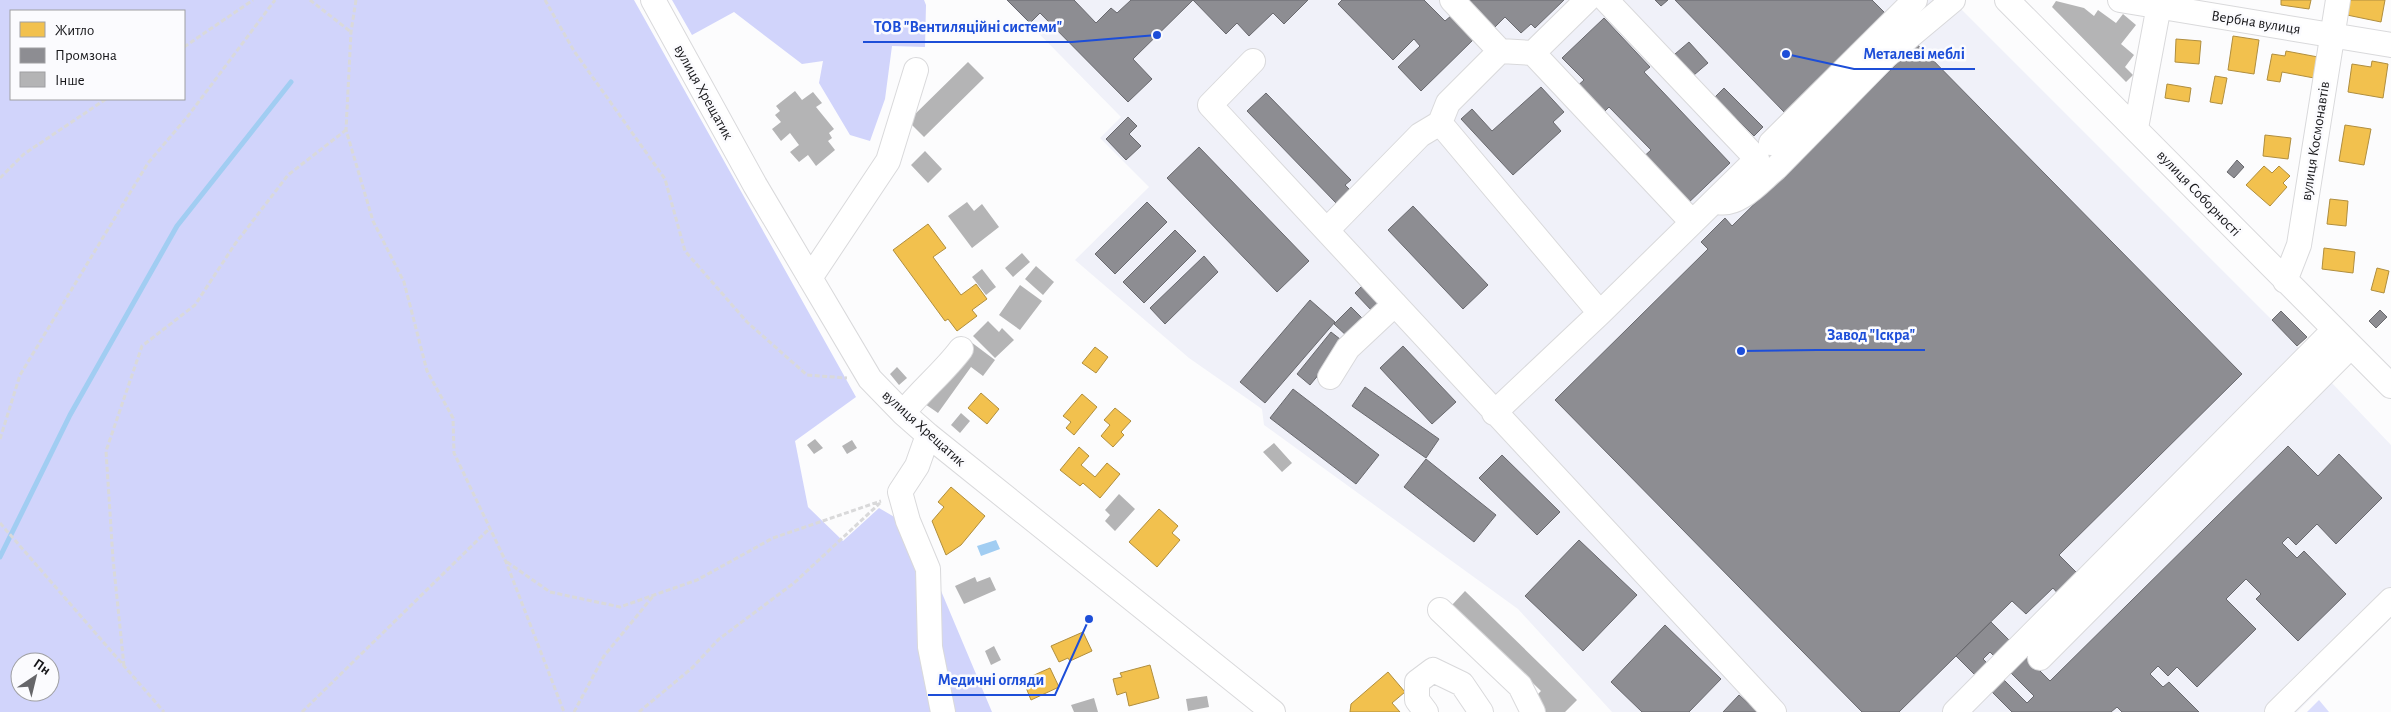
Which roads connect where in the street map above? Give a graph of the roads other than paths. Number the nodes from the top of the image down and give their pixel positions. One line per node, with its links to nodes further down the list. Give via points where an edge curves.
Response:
1 (653, 0): 23 (street, вулиця Хрещатик)
2 (1452, 0): 13 (street)
3 (1587, 0): 14 (street)
4 (1606, 0): 20 (street, via 1757,159)
5 (1914, 0): 19 (street)
6 (1953, 0): 20 (street, via 1886,56 1757,184 1731,202)
7 (2007, 0): 18 (street, вулиця Соборності)
8 (2120, 0): 10 (street, Вербна вулиця)
9 (2338, 0): 11 (street, вулиця Космонавтів)
10 (2159, 3): 11 (street, Вербна вулиця); 18 (street)
11 (2332, 35): 12 (street, Вербна вулиця); 24 (street, вулиця Космонавтів, via 2299,245)
12 (2391, 45)
13 (1500, 51): 14 (street); 17 (street, via 1448,103)
14 (1533, 53): 21 (street)
15 (1253, 61): 22 (street, via 1210,105)
16 (916, 70): 23 (street, via 888,161)
17 (1440, 122): 22 (street, via 1420,135); 26 (street)
18 (2136, 128): 24 (street, вулиця Соборності)
19 (1771, 143)
20 (1714, 201): 21 (street)
21 (1692, 222): 26 (street)
22 (1327, 230): 25 (street)
23 (810, 278): 32 (street, вулиця Хрещатик, via 870,379)
24 (2285, 281): 27 (street, вулиця Соборності)
25 (1395, 304): 30 (street, via 1348,348); 33 (street)
26 (1600, 313): 33 (street)
27 (2334, 330): 28 (street, вулиця Соборності); 44 (street)
28 (2351, 346): 31 (street, вулиця Соборності); 37 (street)
29 (961, 349): 32 (street, via 947,368)
30 (1330, 377)
31 (2391, 386)
32 (902, 413): 34 (street, вулиця Хрещатик)
33 (1494, 413): 43 (street)
34 (928, 435): 38 (street, via 917,466 890,497 908,521 928,569 930,647); 39 (street, вулиця Хрещатик)
35 (2391, 600): 45 (street)
36 (1440, 610): 42 (street, via 1520,686)
37 (2040, 658)
38 (943, 712)
39 (1273, 712)
40 (1426, 712): 41 (street, via 1418,700 1417,682 1433,670 1462,684)
41 (1481, 712)
42 (1533, 712)
43 (1774, 712)
44 (1955, 712)
45 (2277, 712)

